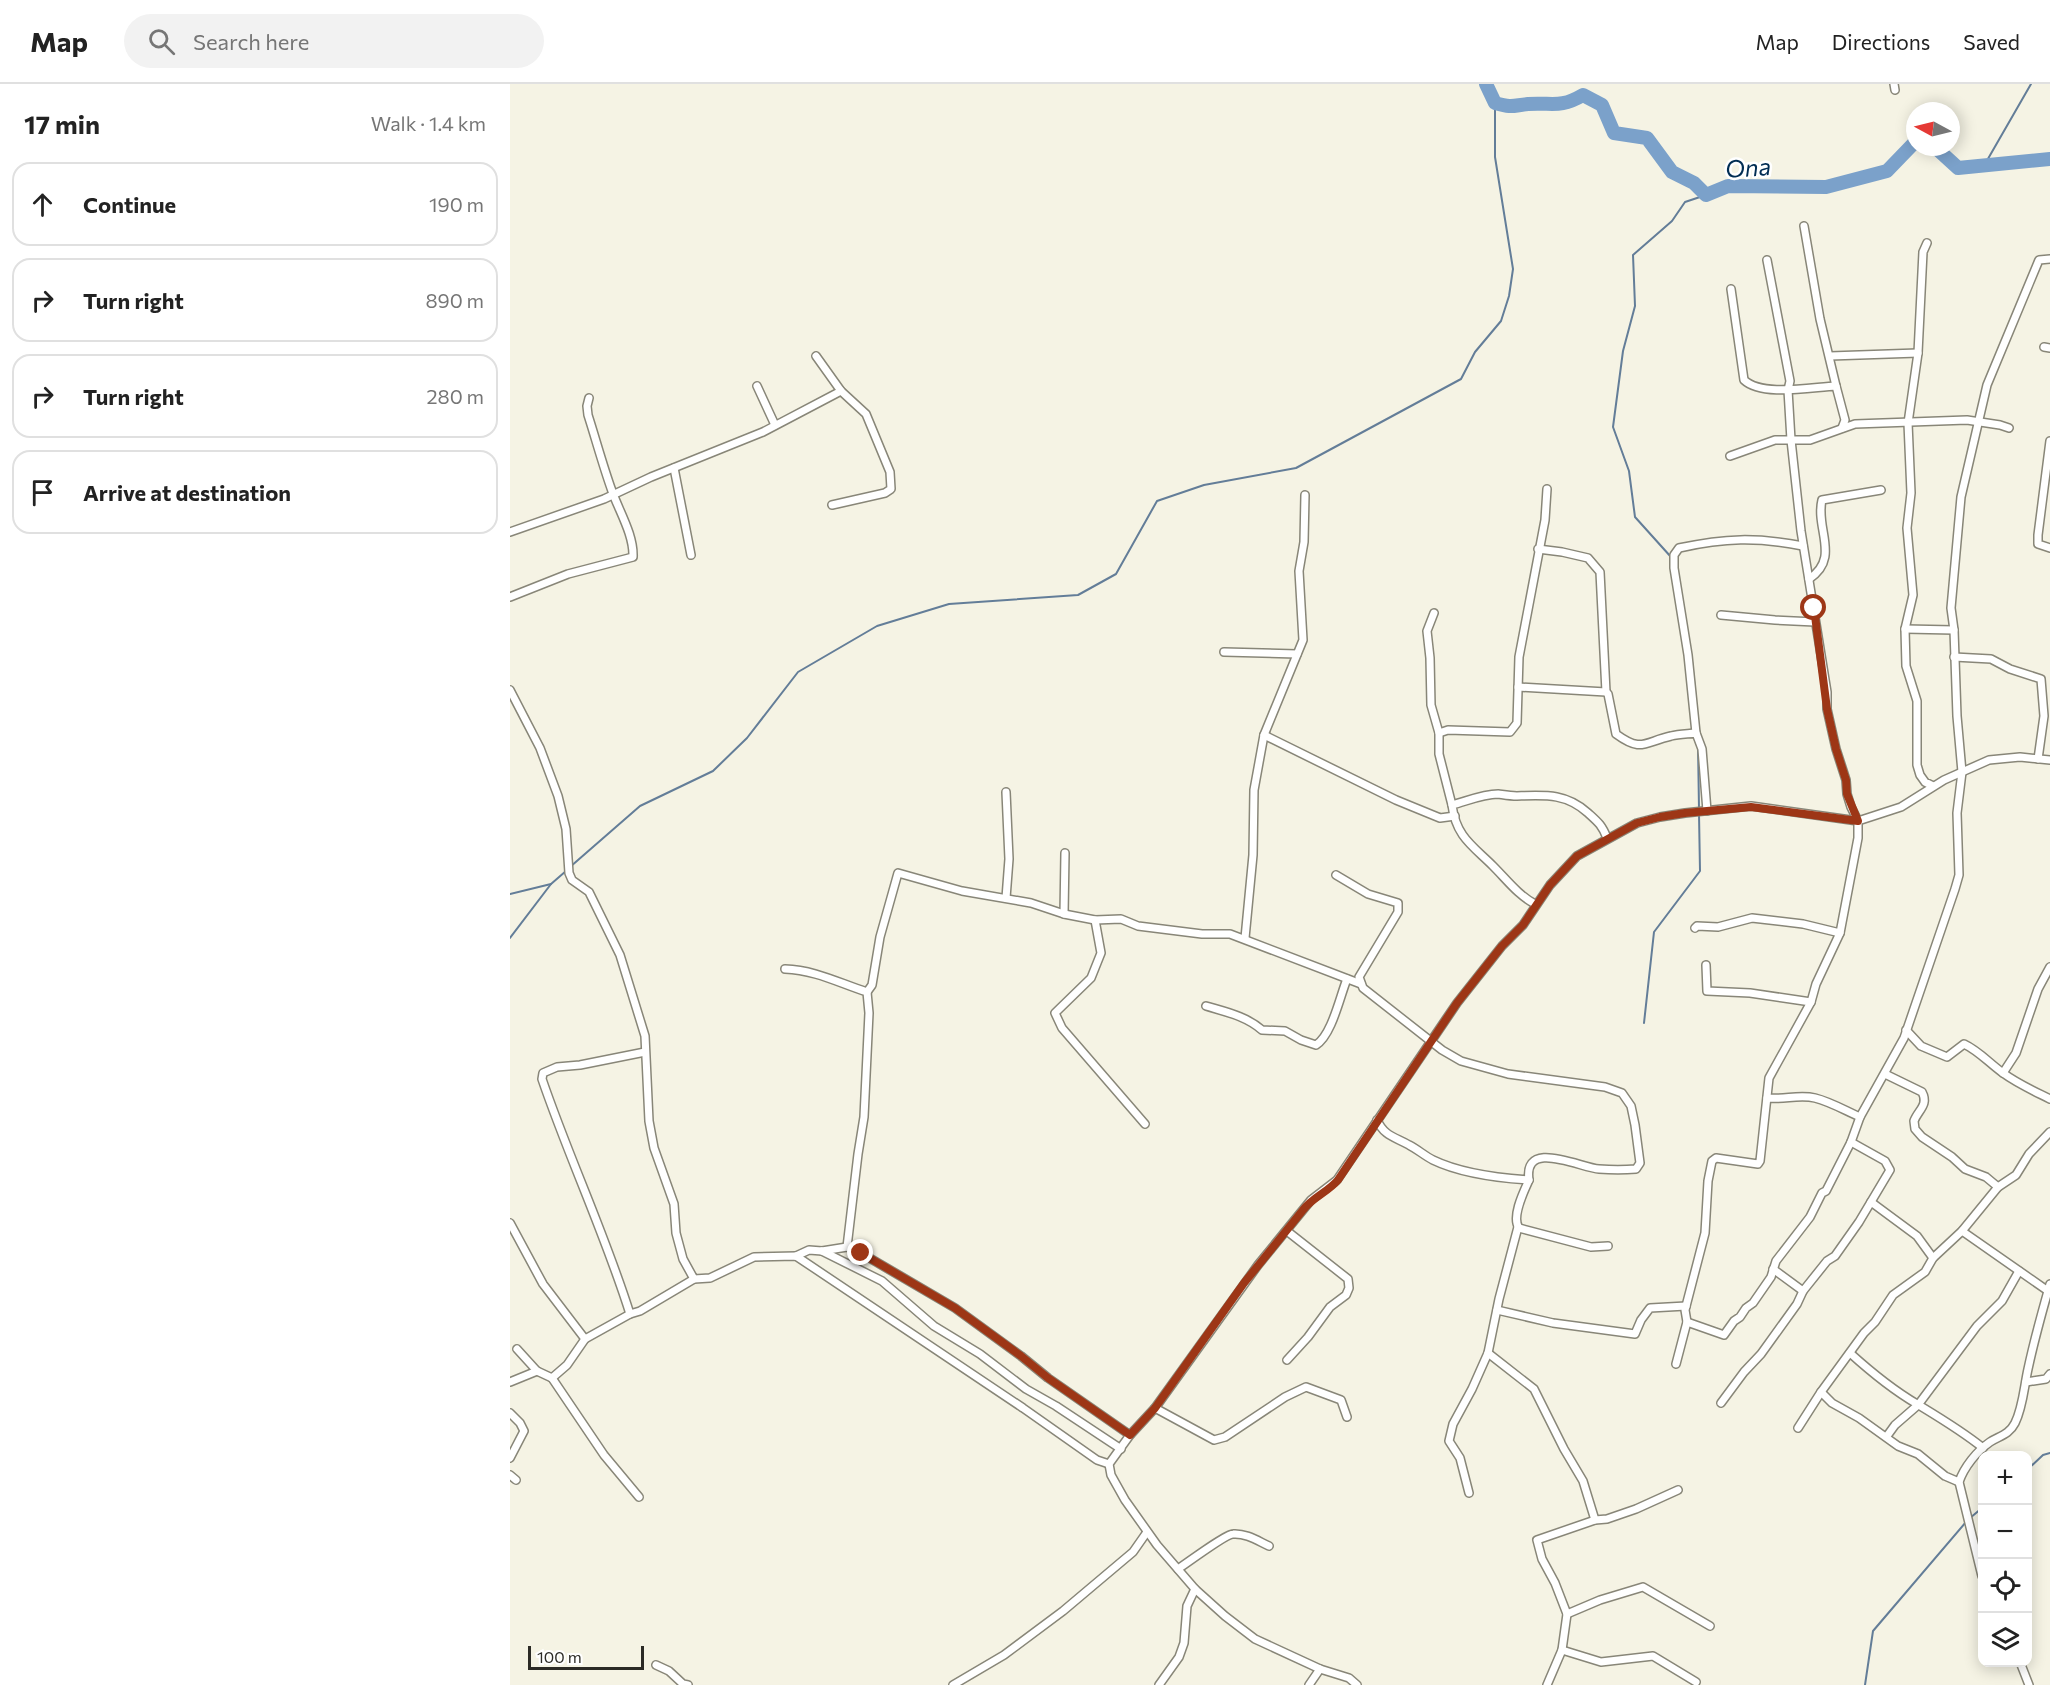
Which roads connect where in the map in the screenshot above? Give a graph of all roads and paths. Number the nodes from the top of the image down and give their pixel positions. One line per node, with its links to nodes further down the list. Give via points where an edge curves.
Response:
1 (1804, 226): 8 (street)
2 (1927, 243): 6 (street, via 1923,252)
3 (1767, 260): 11 (street, via 1790,381)
4 (2050, 260): 14 (street, via 2039,260 1987,385)
5 (1731, 289): 11 (street, via 1744,380 1753,387)
6 (1918, 353): 8 (street); 15 (street)
7 (816, 356): 12 (street)
8 (1830, 356): 10 (street)
9 (757, 386): 16 (street)
10 (1836, 386): 11 (street); 17 (street, via 1845,420)
11 (1788, 390): 19 (street)
12 (841, 391): 16 (street); 27 (street, via 866,414 890,472 891,489)
13 (589, 398): 25 (street, via 588,415)
14 (1979, 422): 15 (street); 18 (street); 39 (street, via 1959,510 1951,608)
15 (1908, 423): 17 (street, via 1855,424); 38 (street, via 1911,493 1907,528 1913,595)
16 (775, 425): 22 (street)
17 (1842, 428): 19 (street, via 1810,440)
18 (2009, 428)
19 (1791, 440): 21 (street, via 1775,440); 29 (street)
20 (2050, 447): 30 (street, via 2037,535 2038,544)
21 (1730, 456)
22 (674, 468): 25 (street); 32 (street)
23 (1547, 489): 31 (street)
24 (1881, 490): 33 (street, via 1822,500 1825,563)
25 (613, 494): 28 (street); 34 (street, via 633,557 568,574)
26 (1305, 495): 41 (street, via 1299,571 1303,640)
27 (832, 505)
28 (510, 532)
29 (1803, 546): 33 (street); 47 (street, via 1736,538 1679,548 1674,555)
30 (2050, 548)
31 (1538, 549): 43 (street, via 1519,657); 45 (street, via 1588,558 1600,572)
32 (692, 555)
33 (1809, 579): 37 (street)
34 (510, 597)
35 (1434, 614): 46 (street, via 1427,631 1431,705)
36 (1721, 615): 37 (street)
37 (1815, 622): 57 (street, via 1827,709 1847,794)
38 (1905, 629): 39 (street); 52 (street, via 1905,666 1917,701 1917,765 1920,776)
39 (1954, 630): 42 (street)
40 (1224, 652): 41 (street)
41 (1297, 654): 48 (street)
42 (1954, 657): 49 (street, via 1991,660 2041,679 2044,716); 51 (street)
43 (1518, 687): 45 (street); 46 (street, via 1517,723 1510,732)
44 (510, 690): 78 (street, via 540,748 558,796 566,829 569,873 572,880 589,892 620,955 645,1036)
45 (1606, 692): 47 (street, via 1616,734 1629,744 1642,746 1674,735)
46 (1439, 733): 54 (street, via 1439,753)
47 (1696, 733): 55 (street, via 1702,749)
48 (1264, 735): 56 (street, via 1396,800 1440,818); 67 (street, via 1254,790)
49 (2038, 759): 50 (street); 51 (street, via 2000,758)
50 (2050, 760)
51 (1962, 772): 52 (street); 76 (street, via 1957,813 1959,876)
52 (1933, 786): 57 (street, via 1901,807)
53 (1005, 792): 61 (street, via 1009,859)
54 (1452, 805): 56 (street); 58 (street, via 1498,794 1568,799 1602,826)
55 (1707, 811): 57 (street, via 1767,807); 58 (street, via 1637,823)
56 (1455, 816): 62 (street, via 1471,846)
57 (1858, 821): 66 (street)
58 (1607, 838): 62 (street, via 1577,856)
59 (1065, 853): 63 (street)
60 (1336, 875): 72 (street, via 1368,894 1398,903 1398,912 1359,977)
61 (1006, 898): 63 (street); 73 (street, via 962,891 898,873 880,937 872,985)
62 (1535, 904): 77 (street, via 1523,925 1502,946)
63 (1064, 914): 64 (street)
64 (1095, 920): 67 (street, via 1121,919 1138,926); 85 (street, via 1101,953 1091,978 1055,1013 1062,1028)
65 (1695, 928): 66 (street, via 1752,918)
66 (1840, 933): 74 (street)
67 (1245, 938): 71 (street)
68 (1706, 965): 74 (street, via 1707,991)
69 (2050, 967): 79 (street, via 2038,989 2016,1053)
70 (785, 969): 73 (street, via 820,974)
71 (1347, 978): 72 (street); 75 (street, via 1335,1017 1316,1045 1285,1031 1262,1030 1240,1016)
72 (1361, 984): 77 (street)
73 (867, 992): 95 (street, via 864,1117)
74 (1811, 1002): 81 (street, via 1769,1078)
75 (1206, 1006)
76 (1906, 1030): 79 (street, via 1921,1046 1947,1057 1964,1044); 80 (street)
77 (1431, 1041): 84 (street); 88 (street, via 1452,1057 1478,1067 1605,1087 1627,1098 1639,1147 1640,1163 1636,1169 1597,1170 1542,1157 1530,1168)
78 (645, 1052): 102 (street, via 654,1148 674,1204 683,1259); 107 (street, via 554,1068 543,1073 542,1079)
79 (2003, 1073): 82 (street)
80 (1884, 1074): 83 (street); 89 (street, via 1922,1092 1926,1100 1914,1121 1922,1137 1965,1169 1986,1177)
81 (1767, 1098): 83 (street, via 1815,1098); 105 (street, via 1760,1163 1716,1158 1712,1161 1705,1233)
82 (2050, 1099)
83 (1860, 1117): 87 (street)
84 (1377, 1120): 88 (street, via 1386,1134 1435,1161 1479,1174); 93 (street, via 1338,1180 1311,1200)
85 (1145, 1124)
86 (2050, 1132): 89 (street, via 2016,1175)
87 (1851, 1142): 90 (street, via 1873,1152 1890,1170); 100 (street, via 1826,1191)
88 (1529, 1180): 92 (street, via 1516,1220)
89 (1998, 1187): 94 (street)
90 (1871, 1202): 99 (street, via 1917,1236); 104 (street, via 1841,1248)
91 (510, 1223): 109 (street, via 543,1284)
92 (1518, 1227): 96 (street, via 1591,1247); 106 (street)
93 (1287, 1232): 113 (street, via 1343,1274 1349,1288); 123 (street)
94 (1962, 1232): 99 (street); 101 (street)
95 (847, 1246): 97 (street); 127 (street, via 955,1308)
96 (1608, 1246)
97 (822, 1251): 98 (street, via 809,1250); 130 (street, via 882,1281 934,1326)
98 (796, 1256): 102 (street, via 754,1257 710,1278); 132 (street)
99 (1933, 1258): 112 (street, via 1925,1272 1893,1295)
100 (1773, 1269): 104 (street); 108 (street, via 1753,1303 1724,1335)
101 (2019, 1271): 103 (street); 122 (street, via 2002,1301 1977,1326)
102 (694, 1279): 107 (street)
103 (2049, 1286): 119 (street)
104 (1803, 1292): 121 (street, via 1761,1354)
105 (1686, 1306): 106 (street, via 1650,1308 1635,1334 1553,1323); 108 (street)
106 (1497, 1310): 111 (street)
107 (630, 1314): 109 (street)
108 (1687, 1322): 114 (street)
109 (585, 1339): 117 (street, via 567,1365)
110 (517, 1349): 115 (street)
111 (1488, 1353): 135 (street, via 1453,1424 1449,1441 1460,1458); 137 (street, via 1534,1389 1583,1480)
112 (1850, 1353): 120 (street); 122 (street)
113 (1287, 1360)
114 (1676, 1364)
115 (537, 1371): 117 (street); 118 (street)
116 (2050, 1374): 119 (street)
117 (552, 1378): 136 (street, via 604,1455)
118 (510, 1382)
119 (2026, 1382): 129 (street, via 2014,1426)
120 (1821, 1392): 126 (street); 128 (street)
121 (1721, 1403)
122 (1918, 1405): 128 (street); 129 (street, via 1957,1427)
123 (1155, 1408): 125 (street, via 1214,1440 1306,1387 1341,1400); 127 (street)
124 (510, 1413): 131 (street, via 524,1431)
125 (1347, 1417)
126 (1798, 1428)
127 (1130, 1435): 130 (street)
128 (1887, 1437): 133 (street)
129 (1983, 1448): 133 (street)
130 (1121, 1449): 132 (street)
131 (510, 1458)
132 (1108, 1464): 138 (street, via 1125,1500)
133 (1959, 1482): 140 (street)
134 (1678, 1491): 137 (street)
135 (1469, 1492)
136 (639, 1497)
137 (1595, 1520): 143 (street, via 1537,1540)
138 (1147, 1532): 141 (street); 151 (street, via 1133,1552 1063,1611 1004,1655)
139 (1269, 1546): 141 (street, via 1251,1537 1232,1534)
140 (1979, 1559)
141 (1178, 1569): 142 (street)
142 (1196, 1589): 148 (street, via 1255,1639); 152 (street, via 1187,1606 1179,1657)
143 (1567, 1614): 144 (street, via 1643,1587); 145 (street)
144 (1710, 1626)
145 (1563, 1650): 149 (street, via 1601,1662 1653,1656); 155 (street)
146 (656, 1665): 150 (street)
147 (2022, 1667): 156 (street)
148 (1320, 1669): 153 (street); 154 (street)
149 (1696, 1682)
150 (688, 1685)
151 (953, 1685)
152 (1159, 1685)
153 (1309, 1685)
154 (1358, 1685)
155 (1547, 1685)
156 (2030, 1685)

